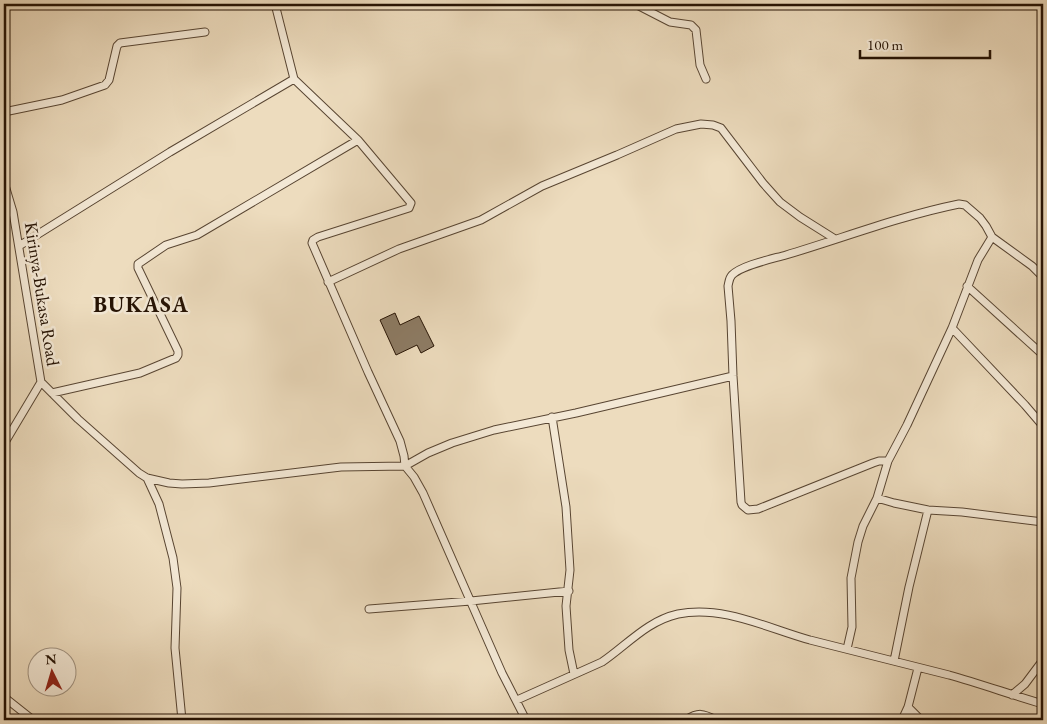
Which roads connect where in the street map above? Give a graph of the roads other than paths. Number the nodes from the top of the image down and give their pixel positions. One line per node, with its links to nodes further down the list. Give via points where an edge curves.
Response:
1 (275, 4): 5 (street)
2 (635, 4): 3 (street)
3 (648, 7): 6 (street, via 670,22 694,27 700,65)
4 (205, 32): 7 (street, via 120,43 105,85 62,100)
5 (294, 79): 8 (street); 12 (street)
6 (706, 79)
7 (4, 112)
8 (358, 140): 14 (street, via 411,205 313,240 313,248); 20 (street, via 197,236 166,245 138,264 178,351 176,358 140,373)
9 (4, 182): 12 (street, Kirinya-Bukasa Road)
10 (992, 237): 11 (street, via 980,218 959,204); 13 (street); 15 (street)
11 (835, 239): 14 (street, via 780,202 721,128 701,124 676,129 542,186 496,213 399,249); 18 (street, via 749,266 732,275 728,286)
12 (19, 246): 19 (street, Kirinya-Bukasa Road)
13 (1043, 277)
14 (328, 282): 25 (street, via 400,441)
15 (968, 286): 16 (street); 17 (street)
16 (952, 328): 22 (street); 24 (street)
17 (1043, 355)
18 (733, 376): 21 (street); 24 (street, via 741,502 748,510 758,509 879,461)
19 (41, 382): 20 (street); 23 (street)
20 (52, 392): 26 (street, via 78,419)
21 (552, 418): 25 (street, via 452,443); 30 (street, via 566,507)
22 (1043, 426)
23 (4, 444)
24 (888, 461): 27 (street)
25 (405, 466): 26 (street, via 341,467 209,483 169,483); 31 (street, via 423,493)
26 (148, 478): 46 (street, via 159,504 174,566 177,588 175,648)
27 (877, 498): 28 (street); 33 (street, via 858,542 851,578 852,627)
28 (928, 510): 29 (street); 35 (street)
29 (1043, 522)
30 (569, 590): 31 (street); 37 (street, via 566,606)
31 (471, 601): 32 (street); 42 (street)
32 (369, 608)
33 (847, 649): 35 (street); 37 (street, via 728,614 680,614 665,617 647,627 613,655)
34 (1043, 660): 38 (street)
35 (894, 661): 36 (street)
36 (918, 668): 39 (street); 44 (street)
37 (574, 674): 42 (street)
38 (1025, 684): 39 (street); 41 (street)
39 (1012, 695): 41 (street)
40 (4, 697): 45 (street)
41 (1026, 699): 43 (street)
42 (517, 700): 47 (street)
43 (1043, 704)
44 (908, 707): 50 (street); 51 (street)
45 (33, 720)
46 (182, 720)
47 (526, 720)
48 (686, 720): 49 (street, via 698,714)
49 (716, 720)
50 (902, 720)
51 (921, 720)

